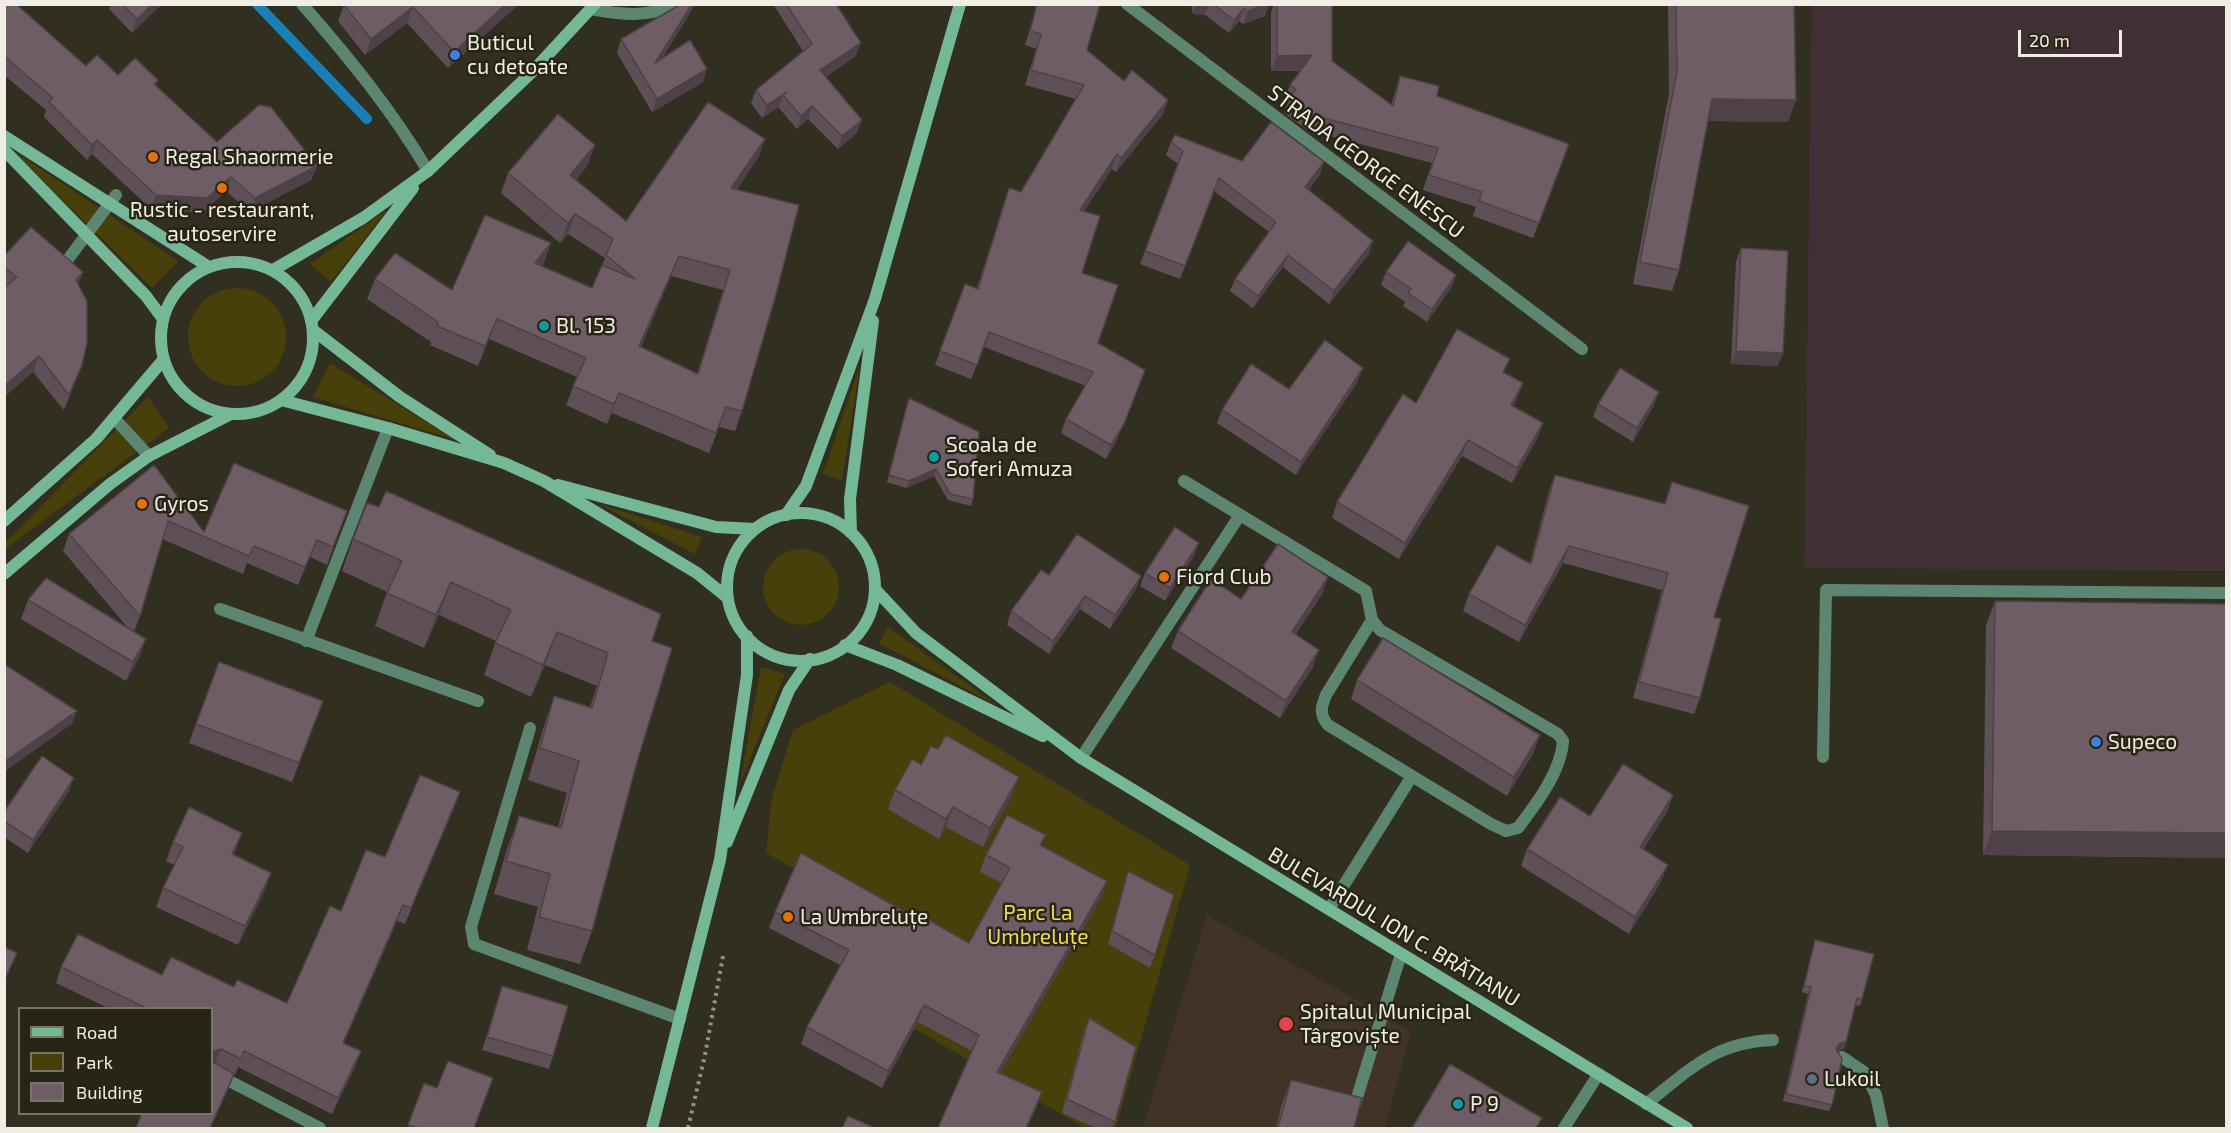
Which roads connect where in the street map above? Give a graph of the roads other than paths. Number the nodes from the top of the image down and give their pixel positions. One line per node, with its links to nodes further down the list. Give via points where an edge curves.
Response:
1 (302, 4): 8 (street, via 368,80 400,124)
2 (676, 4): 5 (street, via 643,15 619,15)
3 (960, 4): 14 (main road)
4 (1127, 4): 17 (street, STRADA GEORGE ENESCU)
5 (593, 7): 8 (main road, via 531,73)
6 (4, 136): 9 (main road)
7 (4, 150): 10 (main road)
8 (426, 173): 13 (main road, via 363,218); 16 (main road)
9 (113, 200): 10 (street); 12 (main road)
10 (87, 234): 11 (street); 15 (main road)
11 (63, 266)
12 (209, 267): 13 (main road, via 243,262); 15 (main road, via 177,291)
13 (273, 270): 16 (main road, via 299,293)
14 (875, 298): 27 (main road, via 806,486); 31 (main road, via 850,499)
15 (163, 319): 18 (main road)
16 (312, 326): 19 (main road, via 313,347 306,369 297,385); 24 (main road, via 400,397)
17 (1582, 350)
18 (164, 359): 20 (main road, via 173,379 187,395 214,410); 21 (main road)
19 (281, 400): 20 (main road, via 257,411); 22 (main road)
20 (231, 414): 23 (main road)
21 (114, 418): 23 (street); 29 (main road, via 96,439)
22 (388, 428): 24 (main road); 39 (street)
23 (149, 456): 32 (main road)
24 (504, 463): 25 (main road)
25 (544, 481): 30 (main road, via 716,527); 35 (main road, via 697,573)
26 (1184, 481): 28 (street)
27 (786, 515): 30 (main road); 31 (main road, via 821,516)
28 (1240, 515): 37 (street, via 1366,591); 46 (street)
29 (4, 521)
30 (755, 529): 35 (main road, via 731,563)
31 (851, 533): 33 (main road, via 869,558)
32 (4, 574)
33 (875, 589): 40 (main road, via 866,622); 44 (main road, BULEVARDUL ION C. BRĂTIANU, via 916,633)
34 (2226, 593): 45 (street, via 1826,590)
35 (728, 598): 38 (main road, via 735,620)
36 (220, 609): 39 (street)
37 (1372, 620): 47 (street, via 1326,695 1322,717 1328,725); 47 (street, via 1380,630 1558,734 1563,741 1555,770 1526,817 1518,828 1506,831)
38 (747, 636): 41 (main road, via 776,656); 48 (main road, via 747,675)
39 (306, 641): 42 (street)
40 (845, 645): 41 (main road); 44 (main road, BULEVARDUL ION C. BRĂTIANU, via 897,665)
41 (810, 660): 48 (main road, via 789,690)
42 (478, 701)
43 (530, 728): 51 (street, via 471,927 474,944)
44 (1068, 749): 46 (main road, BULEVARDUL ION C. BRĂTIANU)
45 (1823, 757)
46 (1081, 758): 49 (main road, BULEVARDUL ION C. BRĂTIANU)
47 (1412, 776): 49 (street)
48 (720, 860): 51 (main road)
49 (1329, 909): 50 (main road, BULEVARDUL ION C. BRĂTIANU)
50 (1401, 954): 55 (main road, BULEVARDUL ION C. BRĂTIANU); 56 (street)
51 (680, 1019): 59 (main road)
52 (1773, 1040): 57 (street, via 1755,1040 1712,1053)
53 (1842, 1057): 62 (street, via 1864,1072 1876,1095)
54 (213, 1073): 58 (street)
55 (1598, 1075): 57 (main road, BULEVARDUL ION C. BRĂTIANU); 60 (street)
56 (1355, 1104)
57 (1646, 1104): 61 (main road, BULEVARDUL ION C. BRĂTIANU)
58 (320, 1128)
59 (652, 1128)
60 (1564, 1128)
61 (1687, 1128)
62 (1883, 1128)

